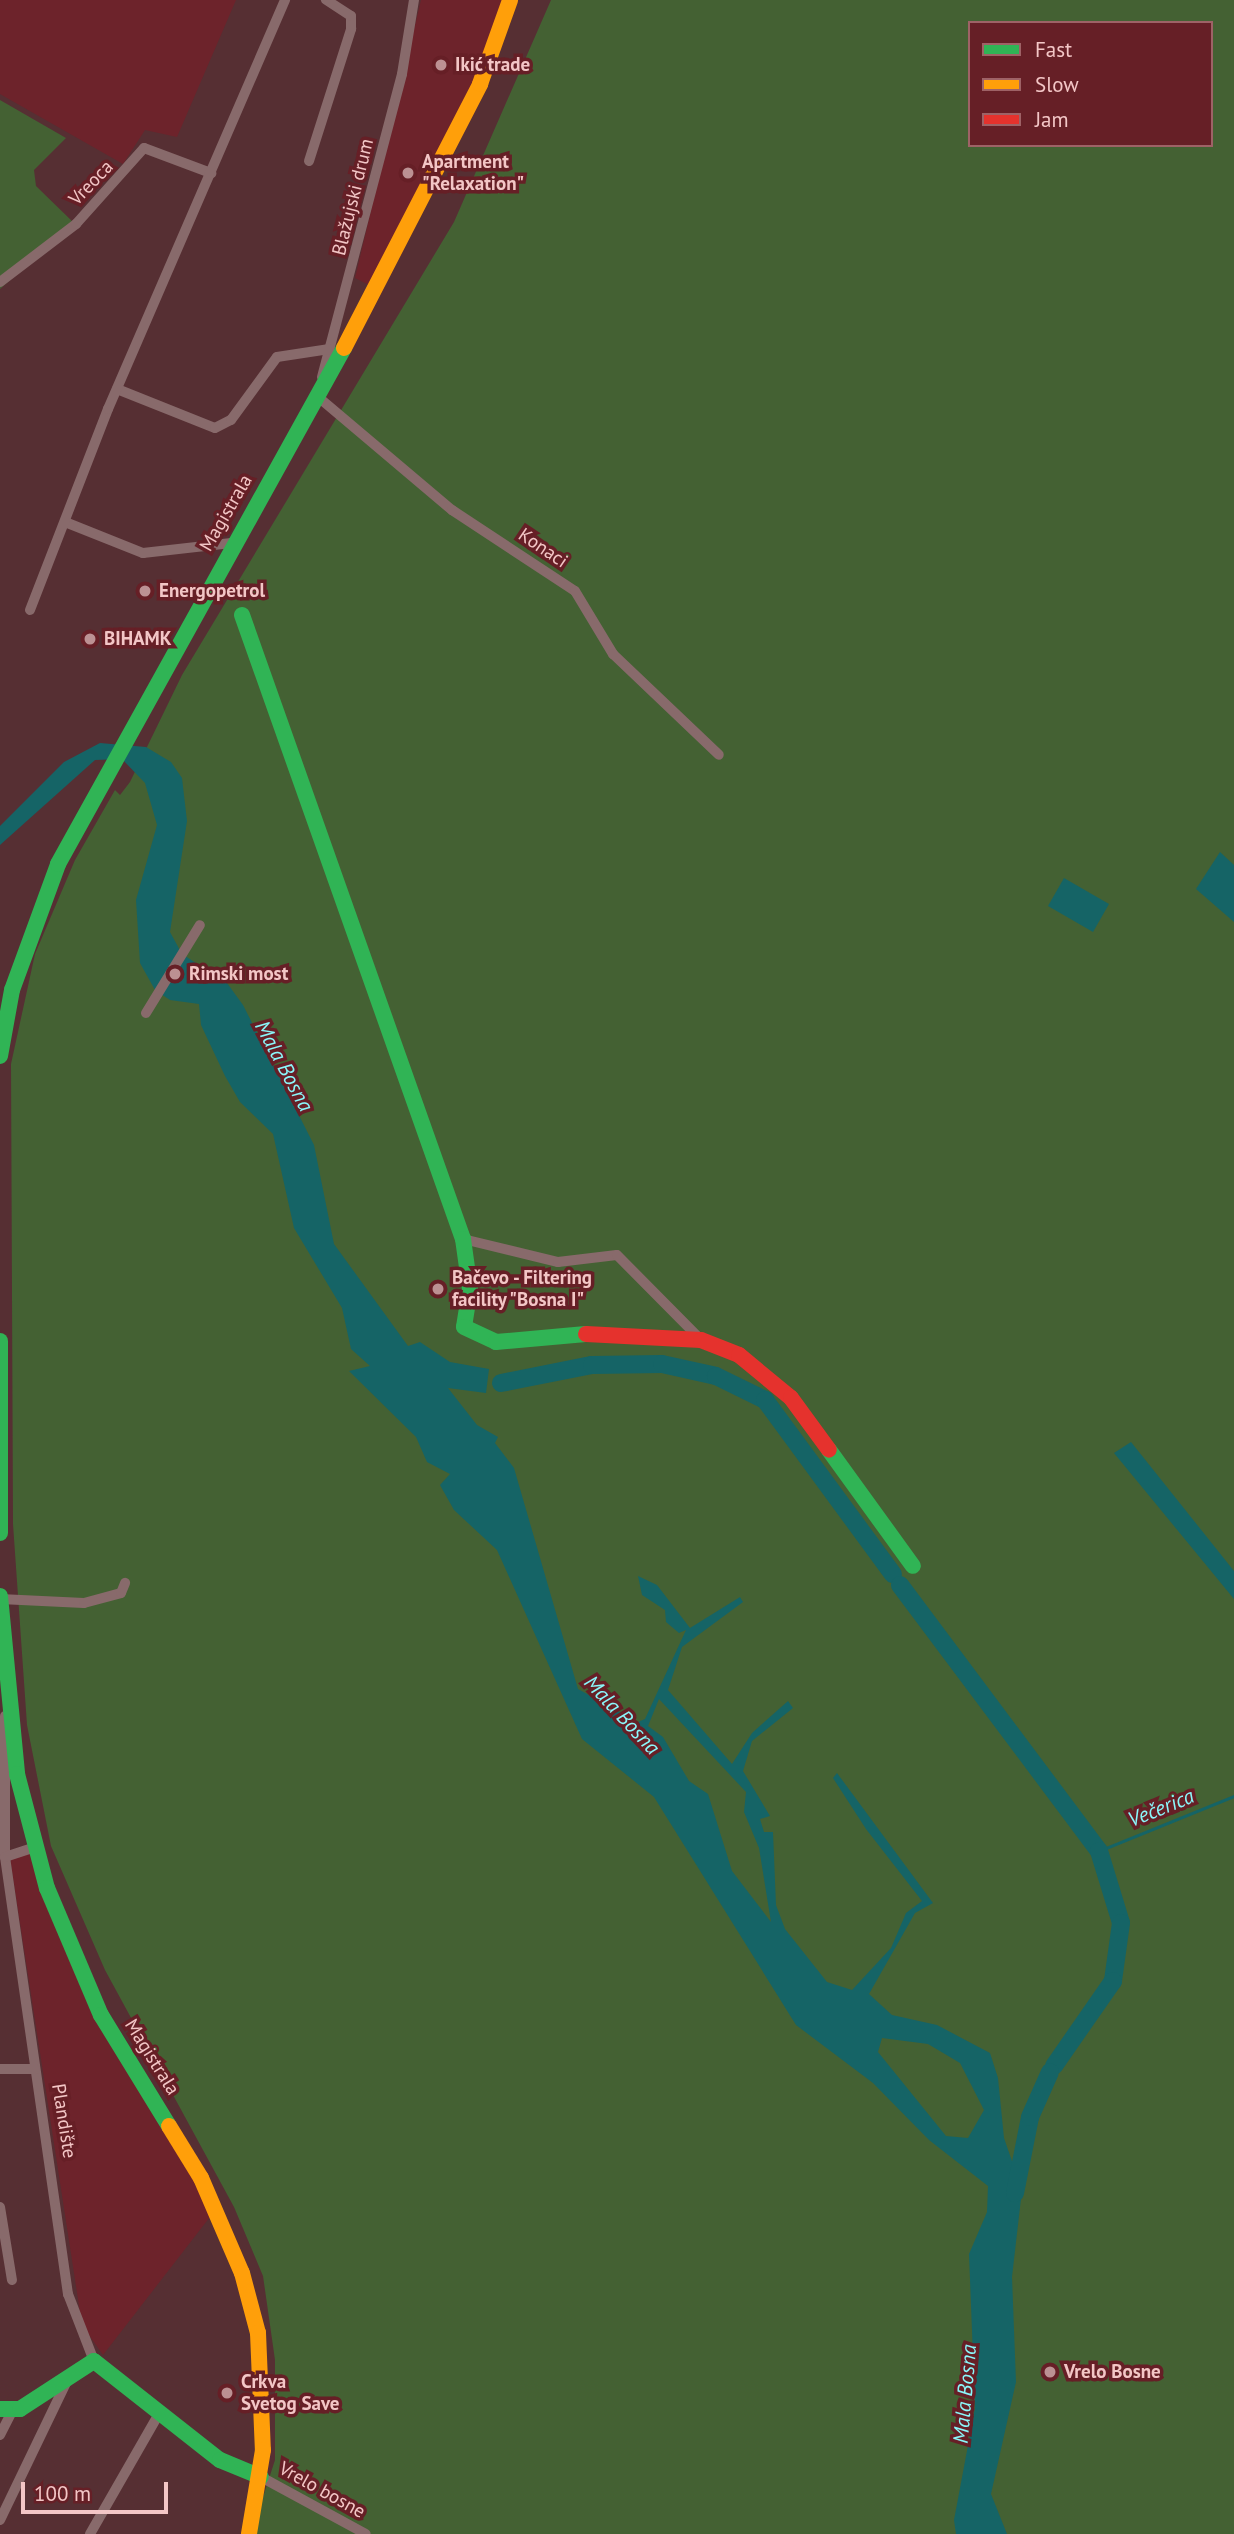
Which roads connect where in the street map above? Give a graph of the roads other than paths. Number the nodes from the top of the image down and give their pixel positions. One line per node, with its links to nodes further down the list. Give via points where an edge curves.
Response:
1 (285, 0): 6 (street)
2 (326, 0): 5 (street, via 351,16 351,29)
3 (414, 0): 8 (street, Blažujski drum, via 402,74)
4 (510, 0): 10 (main road, Magistrala, via 480,84 412,225)
5 (309, 161)
6 (211, 173): 7 (street, Vreoca, via 144,148 86,215); 9 (street)
7 (0, 282)
8 (330, 349): 9 (street, via 277,357 232,420 215,428); 10 (street, Blažujski drum)
9 (117, 389): 11 (street)
10 (316, 400): 12 (main road, Magistrala); 15 (street, Konaci, via 452,509 575,591 613,654)
11 (65, 522): 12 (street, via 143,553); 13 (street)
12 (231, 544): 18 (main road, Magistrala, via 33,924)
13 (30, 610)
14 (242, 615): 19 (main road)
15 (719, 755)
16 (200, 925): 17 (street)
17 (146, 1013)
18 (0, 1056)
19 (463, 1239): 20 (street, via 558,1262 617,1255); 20 (main road, via 470,1289 462,1318 472,1335 496,1342 580,1334)
20 (701, 1340): 23 (main road, via 770,1374)
21 (0, 1341): 22 (main road)
22 (0, 1533)
23 (913, 1566)
24 (125, 1583): 25 (street, via 121,1593 84,1603)
25 (0, 1598): 26 (main road, Magistrala)
26 (7, 1681): 27 (main road, Magistrala, via 17,1774); 28 (street, Plandište)
27 (35, 1847): 28 (street); 38 (main road, Magistrala, via 101,2015 201,2178 242,2273 258,2333 264,2398)
28 (5, 1857): 30 (street, Plandište)
29 (0, 2069): 30 (street)
30 (35, 2069): 33 (street, Plandište, via 68,2294)
31 (0, 2207): 32 (street)
32 (12, 2280)
33 (94, 2361): 34 (main road); 36 (main road)
34 (68, 2379): 35 (main road); 39 (street)
35 (6, 2410): 37 (street)
36 (160, 2412): 38 (main road, via 220,2460); 40 (street)
37 (0, 2435)
38 (261, 2477): 41 (main road, Magistrala); 42 (street, Vrelo bosne)
39 (0, 2519)
40 (90, 2534)
41 (249, 2534)
42 (366, 2534)

